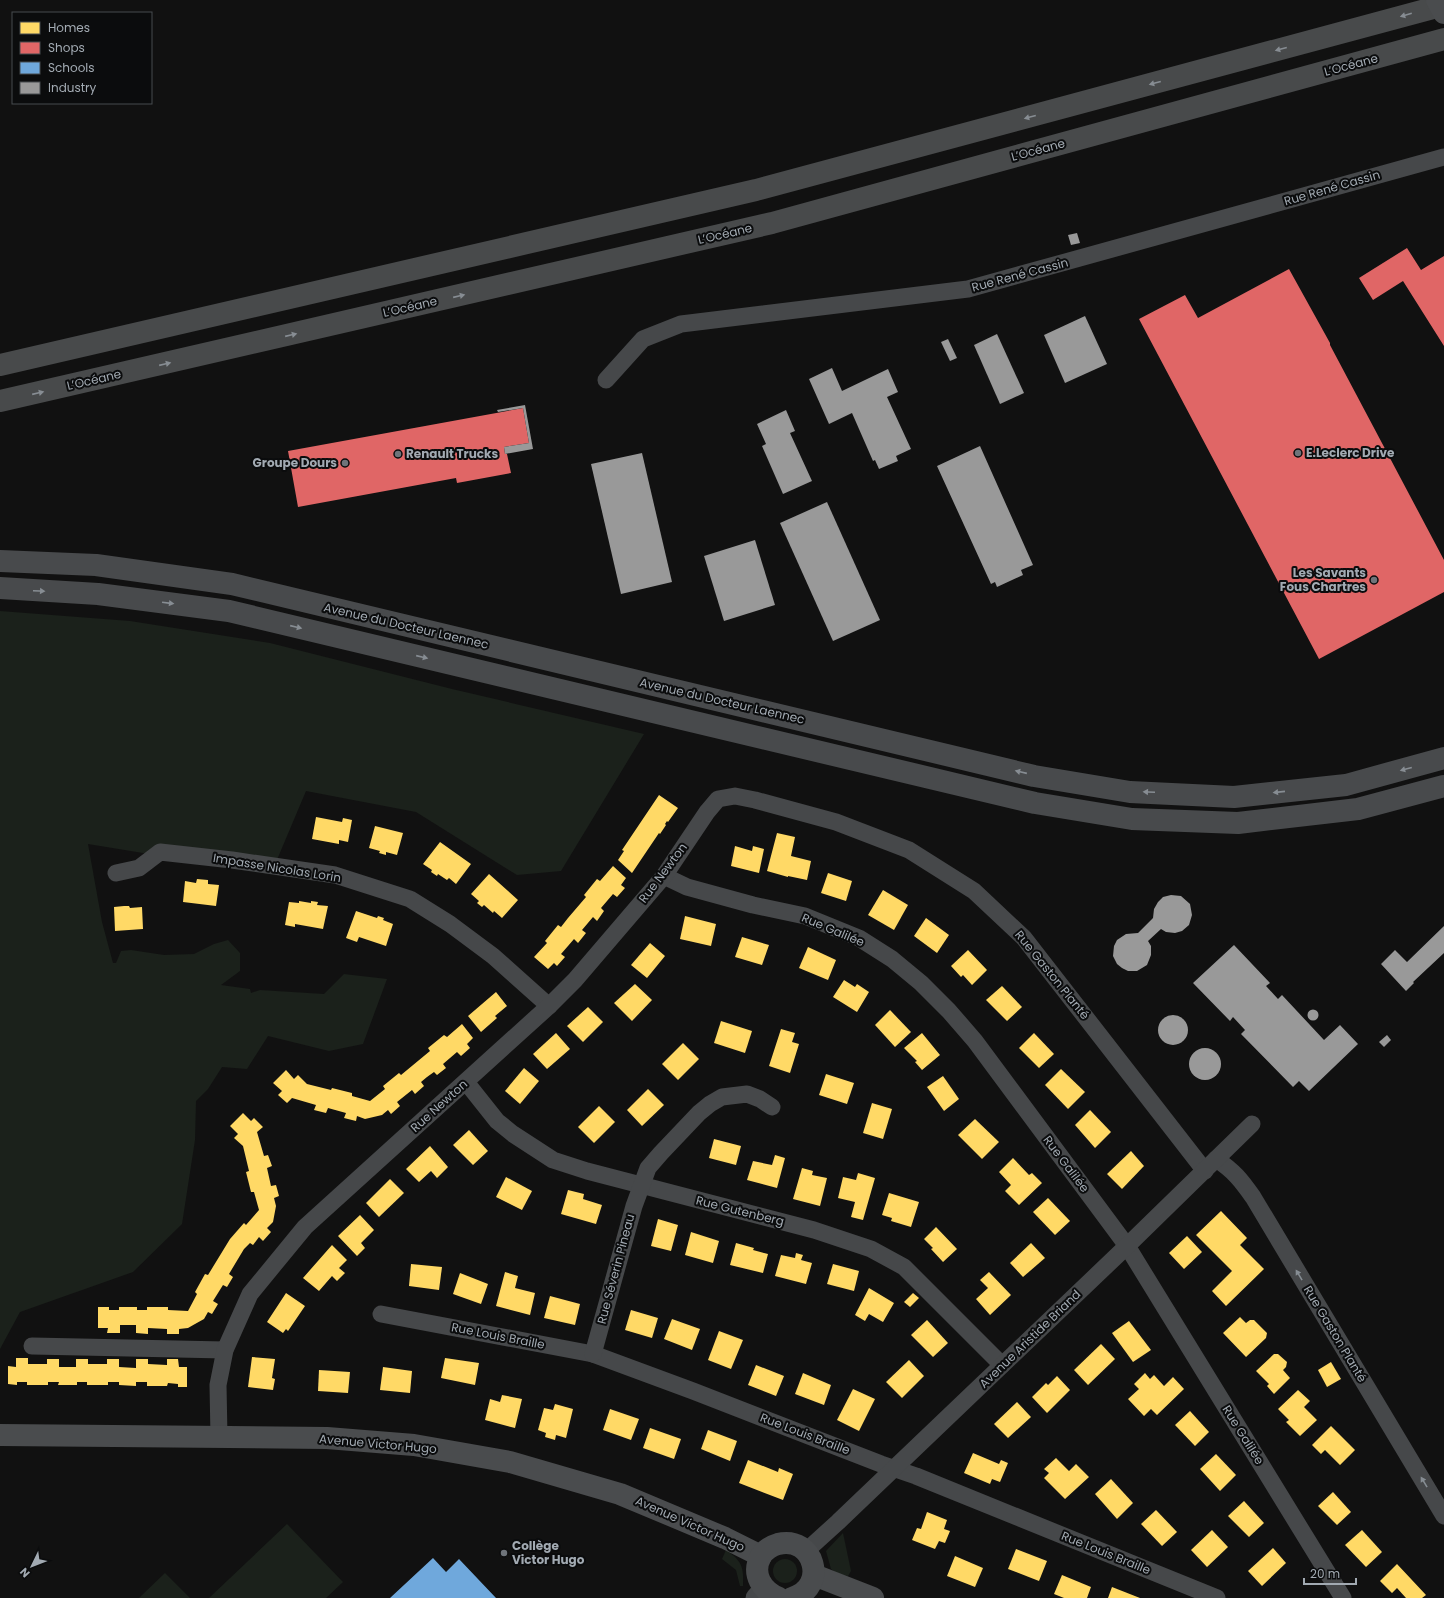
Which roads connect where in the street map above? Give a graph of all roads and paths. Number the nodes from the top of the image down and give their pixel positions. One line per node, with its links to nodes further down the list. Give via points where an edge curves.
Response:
1 (1437, 0): 3 (main road, bridge)
2 (1444, 4): 6 (highway, one-way to 6, via 756,190)
3 (1444, 13)
4 (1444, 39): 8 (highway, L’Océane, one-way to 4, via 772,223)
5 (1444, 157): 7 (street, Rue René Cassin, via 968,290 681,324 643,339)
6 (0, 365)
7 (606, 380)
8 (0, 401)
9 (0, 561): 11 (main road, Avenue du Docteur Laennec, one-way to 9, via 1346,785 1234,796 1130,792 1034,776 232,584 96,565)
10 (0, 588): 12 (main road, one-way to 12, via 98,594 229,611 1035,803 1132,819 1238,823 1358,809)
11 (1444, 758)
12 (1444, 786)
13 (718, 800): 15 (street, Rue Newton, via 707,812); 20 (street, Rue Gaston Planté, via 741,797 836,822 909,850 974,891 1024,938)
14 (116, 873): 16 (street, Impasse Nicolas Lorin, via 139,868 160,852 336,875 410,899 450,924 493,956)
15 (664, 876): 16 (street, Rue Newton, via 575,980); 22 (street, Rue Galilée, via 687,887 805,916 859,938 892,959 921,983 976,1041)
16 (549, 1006): 17 (street, Rue Newton)
17 (466, 1082): 21 (street, Rue Gutenberg, via 497,1120 553,1160); 25 (street, Rue Newton, via 306,1227 250,1294)
18 (772, 1107): 21 (street, Rue Séverin Pineau, via 747,1094 722,1097 710,1104 648,1168)
19 (1252, 1124): 20 (street, Avenue Aristide Briand)
20 (1210, 1165): 22 (street, Avenue Aristide Briand); 31 (street, Rue Gaston Planté, one-way to 20, via 1253,1197 1231,1169)
21 (642, 1185): 26 (street, Rue Séverin Pineau); 27 (street, Rue Gutenberg, via 814,1230 871,1249 904,1267)
22 (1127, 1246): 27 (street, Avenue Aristide Briand); 39 (street, Rue Galilée)
23 (381, 1314): 26 (street, Rue Louis Braille)
24 (32, 1346): 25 (street)
25 (225, 1350): 29 (street, Rue Newton, via 218,1385)
26 (593, 1354): 30 (street, Rue Louis Braille)
27 (1002, 1365): 30 (street, Avenue Aristide Briand)
28 (0, 1435): 29 (main road, Avenue Victor Hugo)
29 (219, 1437): 33 (main road, Avenue Victor Hugo, via 327,1438 414,1445 510,1462 620,1494)
30 (893, 1469): 32 (street, Avenue Aristide Briand); 38 (street, Rue Louis Braille, via 916,1476)
31 (1444, 1516)
32 (806, 1551): 33 (main road, via 791,1543 782,1543 774,1545); 34 (main road, via 814,1566)
33 (761, 1556): 35 (main road, via 758,1576)
34 (814, 1575): 36 (main road, via 805,1591); 37 (main road)
35 (766, 1595)
36 (792, 1598)
37 (873, 1598)
38 (1217, 1598)
39 (1343, 1598)

